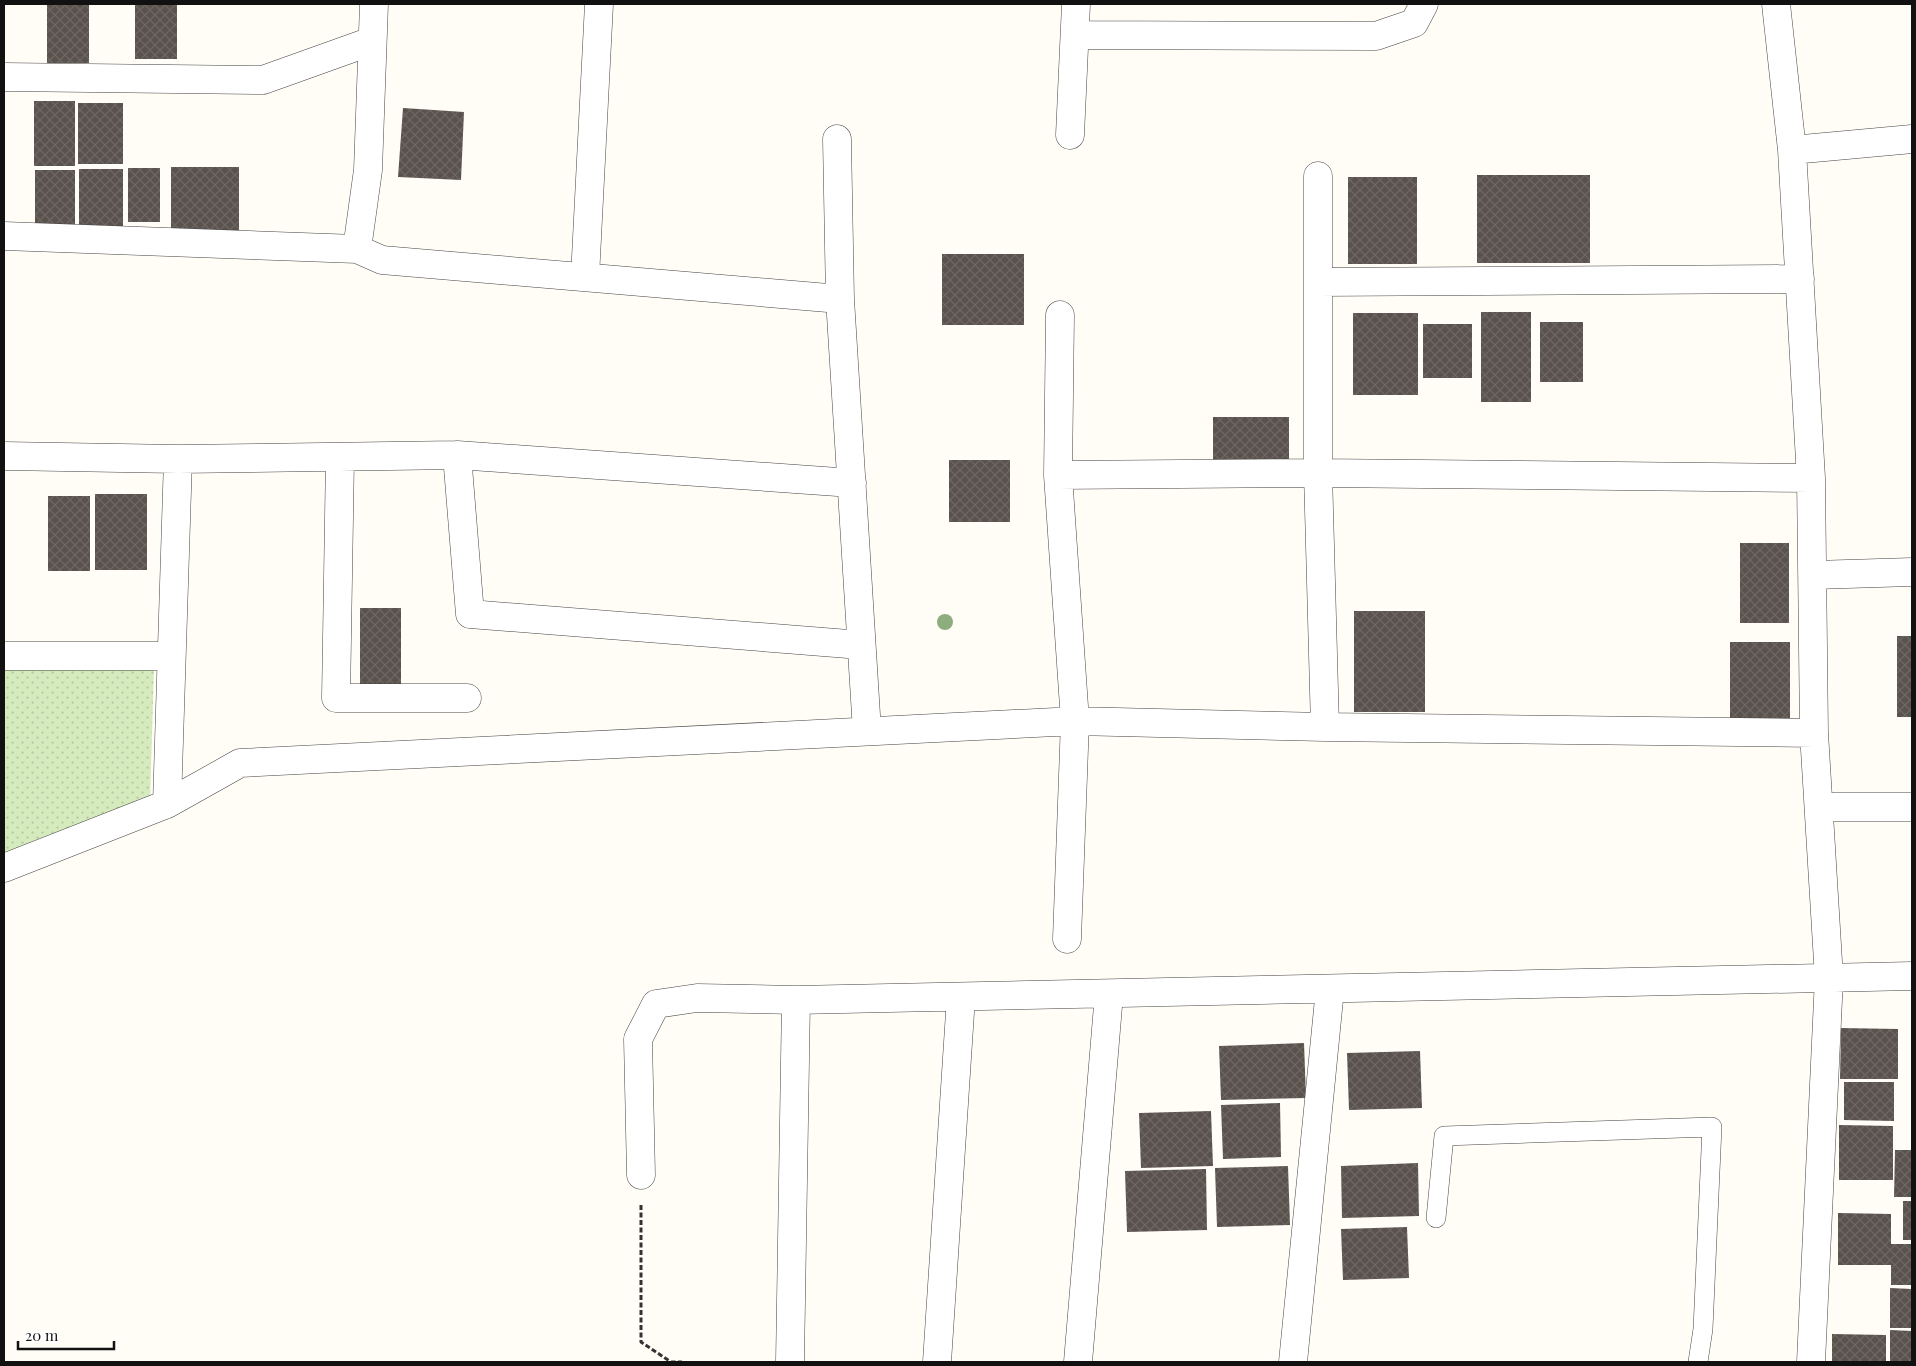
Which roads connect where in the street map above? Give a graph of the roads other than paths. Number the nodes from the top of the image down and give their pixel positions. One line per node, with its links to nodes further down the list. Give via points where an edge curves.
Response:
1 (374, 4): 7 (street)
2 (599, 4): 16 (street)
3 (1076, 4): 6 (street)
4 (1424, 4): 6 (street, via 1414,23 1376,36)
5 (1776, 4): 12 (street)
6 (1075, 35): 9 (street)
7 (372, 41): 8 (street, via 264,80); 15 (street, via 368,170)
8 (4, 77)
9 (1070, 136)
10 (837, 139): 19 (street)
11 (1912, 139): 12 (street)
12 (1792, 150): 17 (street)
13 (1318, 176): 18 (street)
14 (4, 236): 15 (street)
15 (357, 249): 16 (street, via 382,260)
16 (585, 277): 19 (street)
17 (1800, 279): 18 (street); 27 (street)
18 (1318, 282): 25 (street)
19 (840, 299): 28 (street)
20 (1060, 315): 26 (street)
21 (457, 455): 23 (street); 28 (street); 31 (street, via 470,614)
22 (4, 456): 24 (street)
23 (340, 457): 24 (street); 34 (street, via 336,698)
24 (178, 459): 33 (street)
25 (1318, 473): 26 (street); 27 (street); 36 (street)
26 (1058, 475): 35 (street)
27 (1811, 478): 30 (street)
28 (852, 483): 31 (street)
29 (1912, 572): 30 (street)
30 (1814, 575): 38 (street)
31 (861, 645): 37 (street)
32 (4, 656): 33 (street)
33 (171, 656): 39 (street)
34 (467, 698)
35 (1075, 721): 36 (street); 37 (street); 43 (street)
36 (1324, 727): 38 (street)
37 (866, 731): 39 (street, via 240,763)
38 (1814, 733): 40 (street)
39 (166, 804): 42 (street)
40 (1819, 807): 41 (street); 45 (street)
41 (1912, 807)
42 (4, 868)
43 (1067, 939)
44 (1912, 976): 45 (street)
45 (1829, 978): 46 (street); 57 (street)
46 (1330, 989): 47 (street); 55 (street)
47 (1109, 994): 48 (street); 54 (street)
48 (961, 997): 49 (street); 53 (street)
49 (796, 1000): 50 (street, via 697,998 656,1004 638,1039); 52 (street)
50 (640, 1174)
51 (1436, 1218): 56 (lane, via 1444,1136 1712,1127 1703,1329)
52 (790, 1362)
53 (937, 1362)
54 (1078, 1362)
55 (1294, 1362)
56 (1698, 1362)
57 (1811, 1362)

